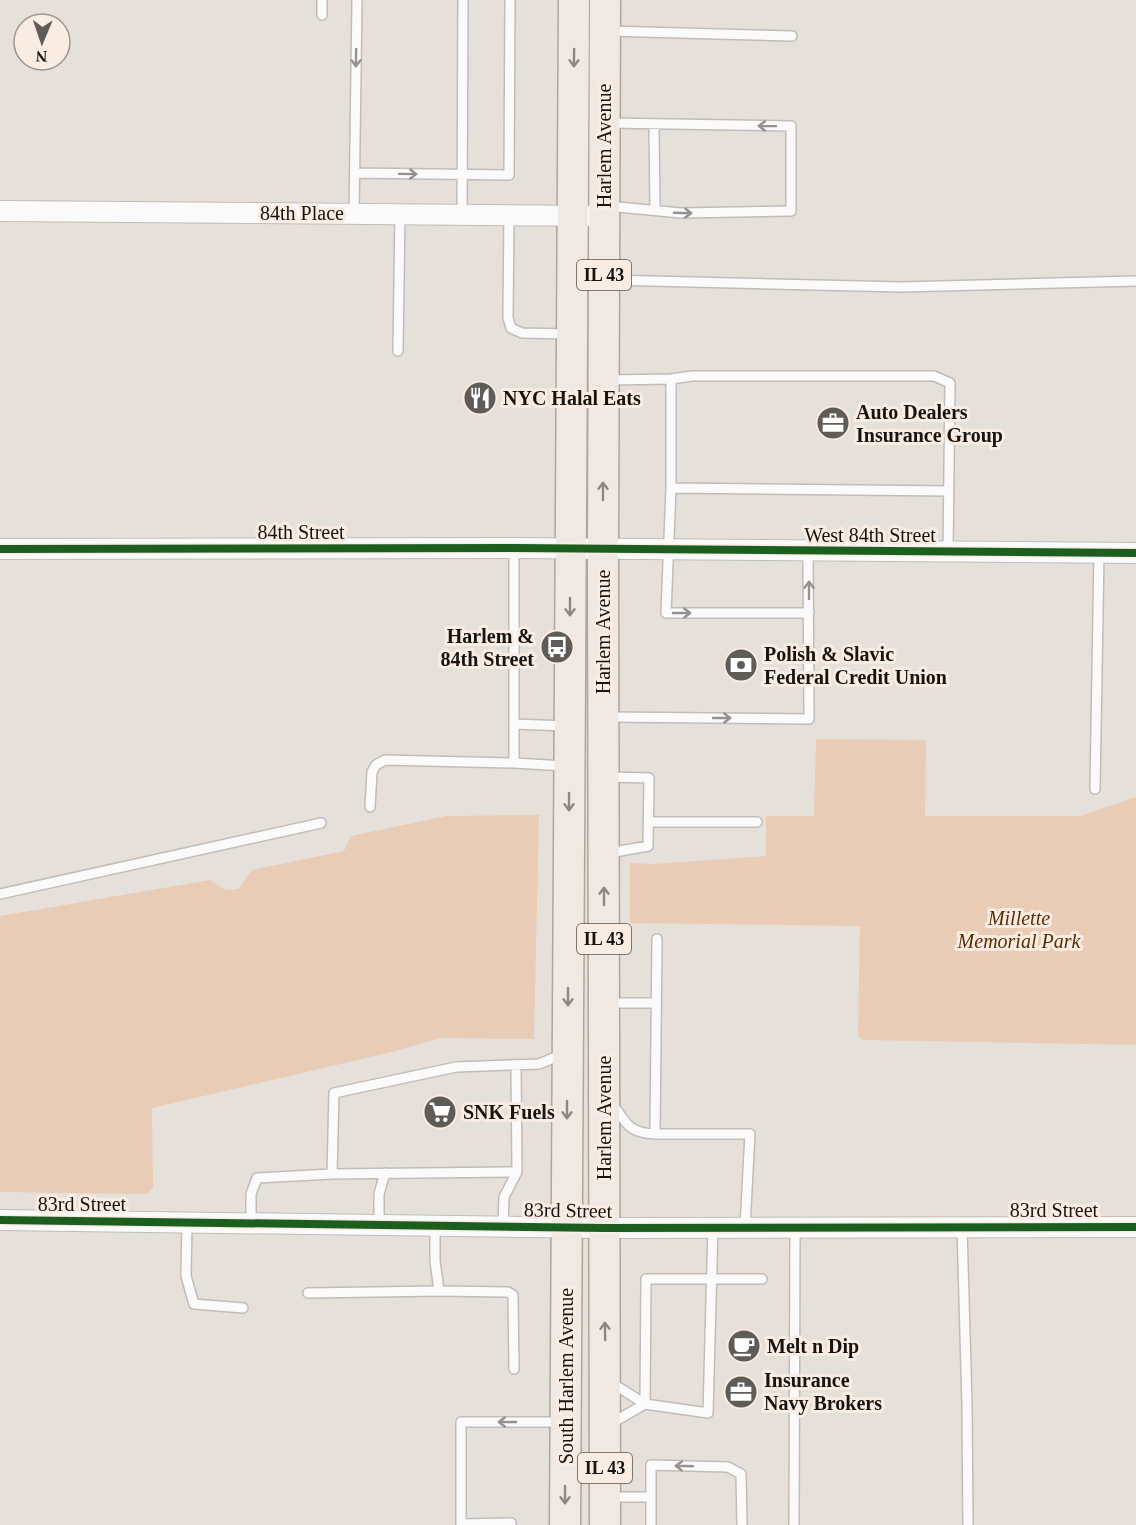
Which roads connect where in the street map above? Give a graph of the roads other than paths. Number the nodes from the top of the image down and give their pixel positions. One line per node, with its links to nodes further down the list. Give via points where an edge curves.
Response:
1 (322, 0): 7 (lane)
2 (357, 0): 12 (lane, one-way to 12)
3 (463, 0): 13 (lane)
4 (510, 0): 13 (lane, via 509,175)
5 (574, 0): 21 (main road, Harlem Avenue / IL 43, one-way to 21)
6 (605, 0): 8 (main road, Harlem Avenue / IL 43)
7 (322, 15)
8 (605, 31): 9 (lane); 10 (main road, Harlem Avenue / IL 43)
9 (792, 36)
10 (604, 123): 11 (lane); 16 (main road, Harlem Avenue / IL 43)
11 (654, 124): 14 (lane); 14 (lane, one-way to 11, via 791,211 791,126)
12 (355, 173): 13 (lane, one-way to 13); 17 (lane)
13 (462, 175): 19 (lane)
14 (655, 210): 16 (lane)
15 (0, 211): 17 (street, 84th Place)
16 (604, 211): 21 (street, 84th Place); 22 (main road, Harlem Avenue / IL 43)
17 (354, 213): 18 (street, 84th Place)
18 (400, 214): 19 (street, 84th Place); 25 (lane)
19 (462, 214): 20 (street, 84th Place)
20 (509, 214): 21 (street, 84th Place); 24 (lane, via 511,328 522,333)
21 (572, 215): 24 (main road, Harlem Avenue / IL 43)
22 (604, 280): 23 (lane, via 902,287); 27 (main road, Harlem Avenue / IL 43)
23 (1136, 281)
24 (572, 334): 32 (main road, Harlem Avenue / IL 43)
25 (398, 351)
26 (671, 379): 27 (lane); 28 (lane); 29 (lane, via 934,376 950,383)
27 (603, 380): 33 (main road, Harlem Avenue / IL 43, one-way to 27)
28 (671, 488): 29 (lane); 34 (lane)
29 (948, 491): 36 (lane)
30 (514, 548): 31 (street, 84th Street); 32 (street, 84th Street); 41 (lane)
31 (0, 549)
32 (570, 549): 33 (street, 84th Street); 42 (main road, Harlem Avenue / IL 43, one-way to 42)
33 (603, 549): 34 (street, West 84th Street); 40 (main road, Harlem Avenue / IL 43)
34 (669, 550): 35 (street, West 84th Street); 39 (lane, one-way to 39, via 666,613)
35 (808, 551): 36 (street, West 84th Street); 39 (lane, one-way to 35)
36 (948, 552): 37 (street, West 84th Street)
37 (1099, 553): 38 (street, West 84th Street); 46 (lane)
38 (1136, 553)
39 (809, 613): 40 (lane, one-way to 39, via 809,719)
40 (604, 717): 45 (main road, Harlem Avenue / IL 43)
41 (514, 724): 42 (lane); 43 (lane)
42 (569, 726): 44 (main road, Harlem Avenue / IL 43)
43 (514, 764): 44 (lane); 47 (lane, via 385,760 372,772)
44 (569, 766): 56 (main road, Harlem Avenue / IL 43, one-way to 56)
45 (604, 777): 48 (lane, via 649,778); 51 (main road, Harlem Avenue / IL 43)
46 (1095, 789)
47 (369, 807)
48 (649, 822): 49 (lane); 51 (lane, via 648,846)
49 (757, 822)
50 (321, 823): 52 (lane)
51 (604, 854): 54 (main road, Harlem Avenue / IL 43, one-way to 51)
52 (0, 894)
53 (657, 939): 55 (lane)
54 (604, 1003): 55 (lane); 58 (main road, Harlem Avenue / IL 43)
55 (656, 1003): 59 (lane)
56 (568, 1052): 57 (lane, via 539,1064); 70 (main road, Harlem Avenue / IL 43, one-way to 70)
57 (516, 1065): 60 (lane); 62 (lane, via 456,1067 334,1094)
58 (604, 1091): 59 (lane, via 625,1125 641,1133); 75 (main road, Harlem Avenue / IL 43)
59 (655, 1134): 72 (lane, via 750,1134)
60 (517, 1172): 61 (lane); 68 (lane, via 504,1197)
61 (385, 1173): 62 (lane); 66 (lane, via 379,1194)
62 (332, 1174): 65 (lane, via 257,1178 251,1194)
63 (0, 1220): 64 (street, 83rd Street)
64 (187, 1221): 65 (street, 83rd Street); 80 (lane, via 186,1276 194,1304)
65 (251, 1223): 66 (street, 83rd Street)
66 (379, 1224): 67 (street, 83rd Street)
67 (435, 1224): 68 (street, 83rd Street); 78 (lane)
68 (503, 1226): 70 (street, 83rd Street)
69 (795, 1226): 72 (street, 83rd Street); 73 (street, 83rd Street); 92 (lane)
70 (567, 1227): 75 (street, 83rd Street); 84 (main road, South Harlem Avenue / IL 43)
71 (712, 1227): 72 (street, 83rd Street); 75 (street, 83rd Street); 76 (lane)
72 (745, 1227)
73 (962, 1227): 74 (street, 83rd Street); 93 (lane)
74 (1136, 1227)
75 (604, 1228): 82 (main road, South Harlem Avenue / IL 43, one-way to 75)
76 (711, 1280): 77 (lane); 83 (lane, via 646,1279); 83 (lane, via 708,1413)
77 (762, 1280)
78 (439, 1291): 79 (lane); 81 (lane, via 513,1295)
79 (308, 1293)
80 (243, 1308)
81 (514, 1369)
82 (605, 1378): 83 (lane); 85 (main road, South Harlem Avenue / IL 43)
83 (645, 1404): 85 (lane)
84 (566, 1422): 88 (lane, one-way to 88, via 461,1422 461,1524); 89 (main road, South Harlem Avenue / IL 43, one-way to 89)
85 (605, 1426): 87 (main road, South Harlem Avenue / IL 43)
86 (651, 1497): 87 (lane); 90 (lane); 91 (lane, one-way to 86, via 741,1474 728,1467 651,1465)
87 (605, 1511)
88 (511, 1525)
89 (565, 1525)
90 (651, 1525)
91 (742, 1525)
92 (794, 1525)
93 (968, 1525)

